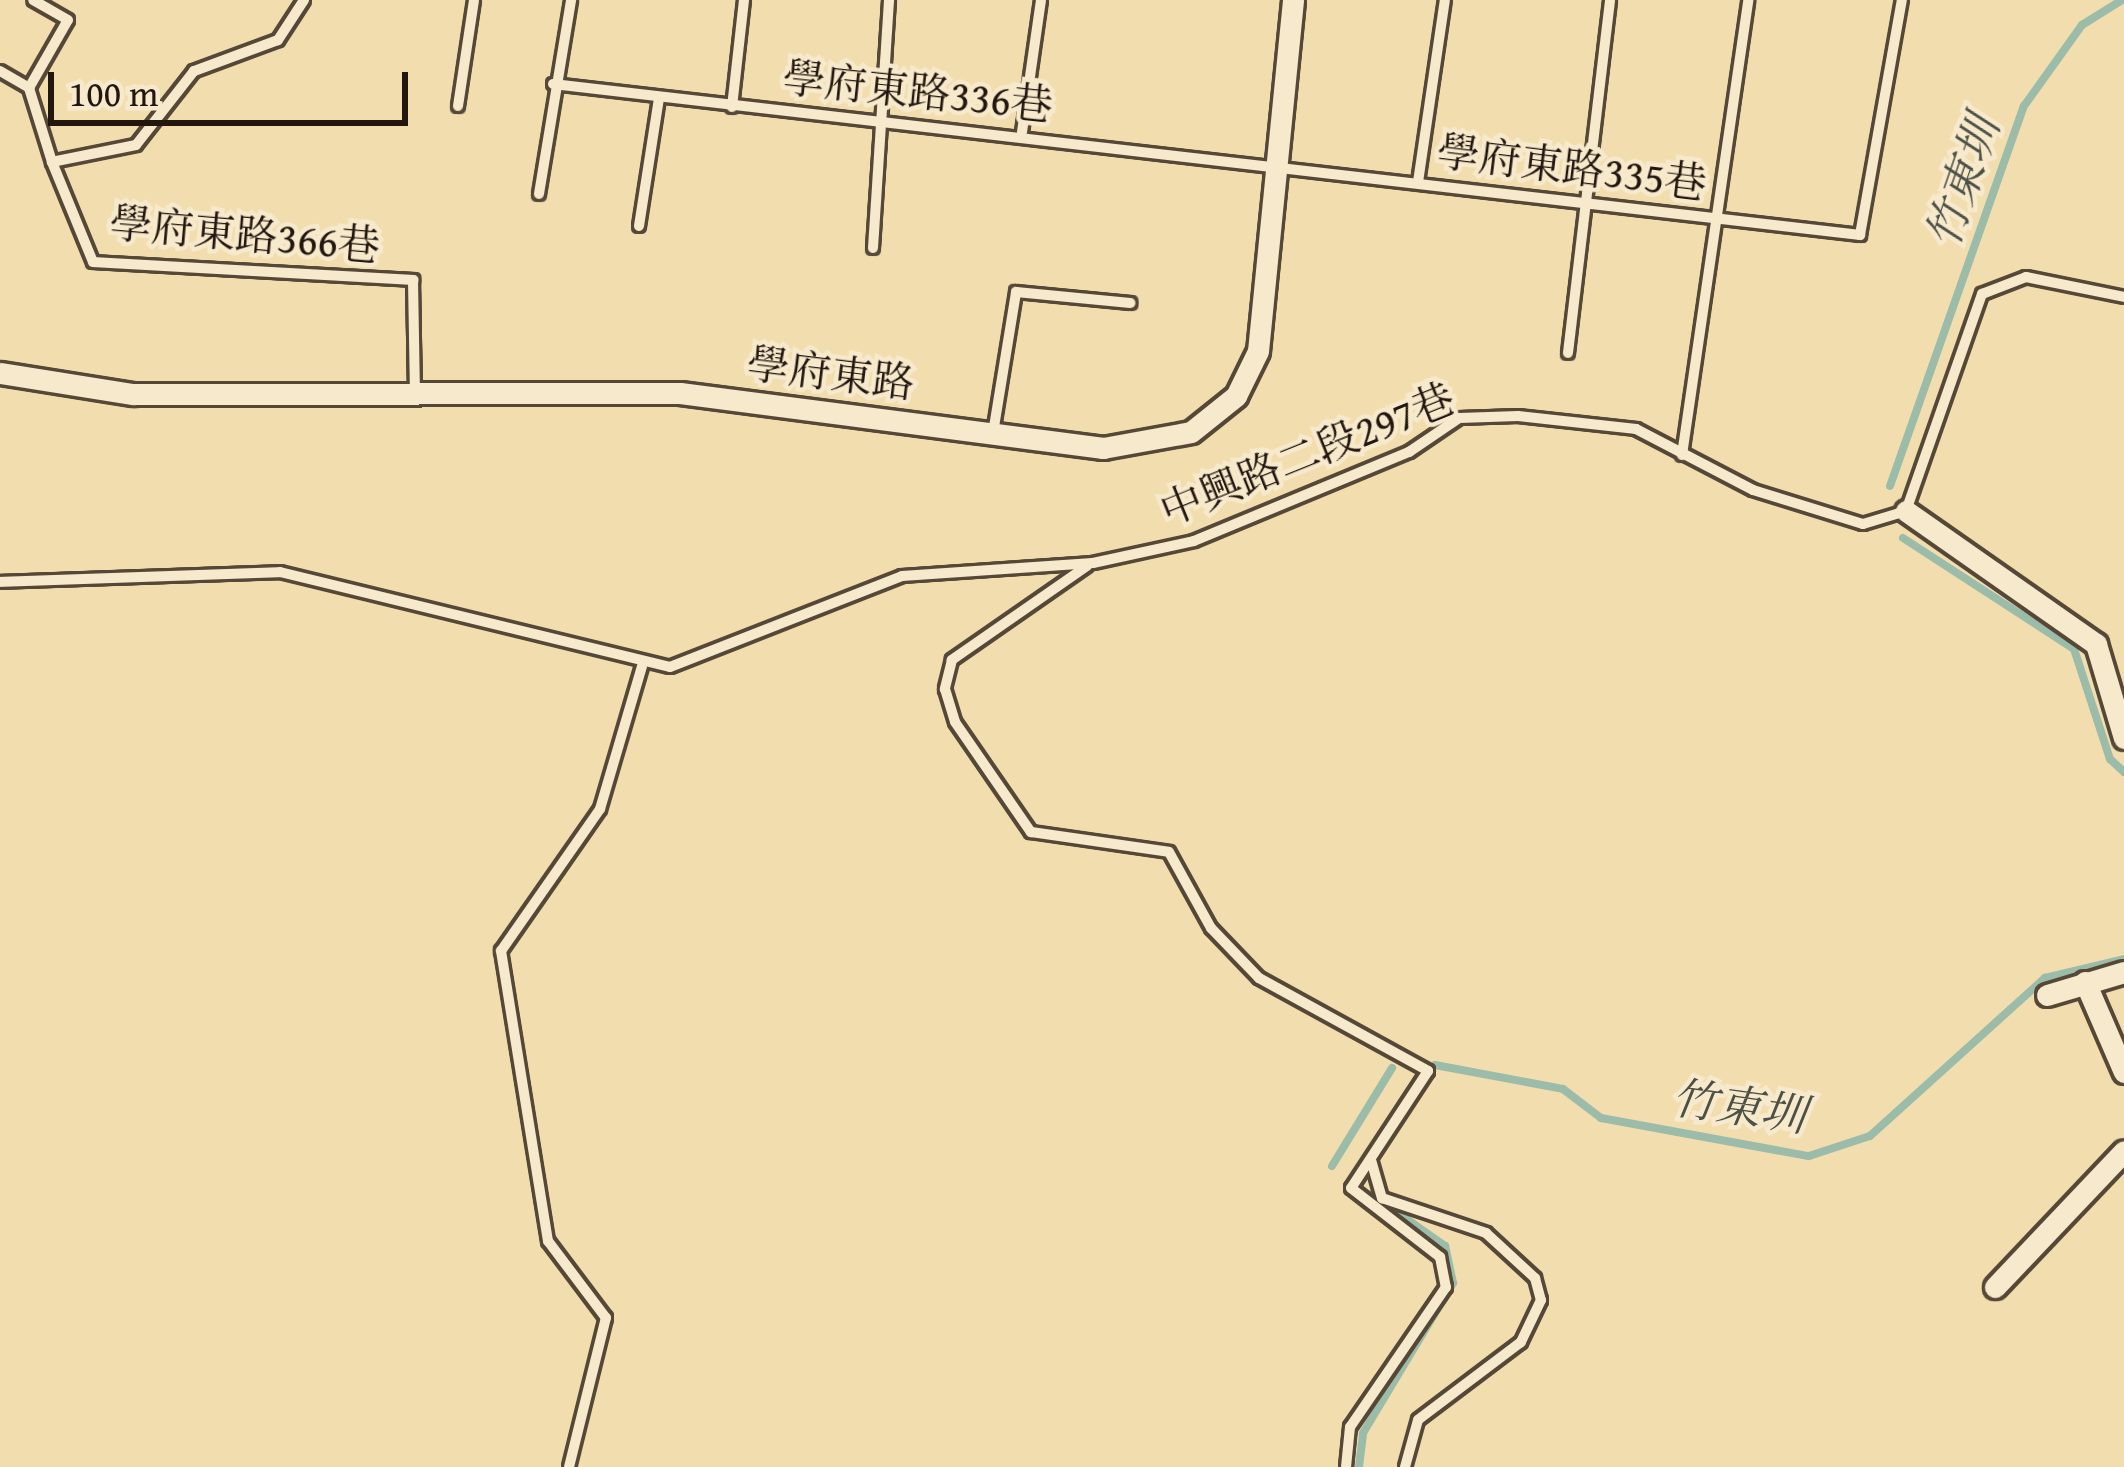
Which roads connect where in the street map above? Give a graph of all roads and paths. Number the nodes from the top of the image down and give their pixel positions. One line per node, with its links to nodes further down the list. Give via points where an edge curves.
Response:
1 (33, 0): 15 (lane, via 68,20)
2 (304, 0): 21 (lane, 學府東路366巷, via 278,40 194,71 136,145)
3 (474, 0): 17 (lane)
4 (571, 0): 14 (lane)
5 (744, 0): 18 (lane)
6 (889, 0): 19 (lane)
7 (1041, 0): 20 (lane)
8 (1293, 0): 22 (street, 學府東路)
9 (1445, 0): 23 (lane)
10 (1610, 0): 25 (lane)
11 (1748, 0): 26 (lane)
12 (1902, 0): 26 (lane, 學府東路335巷, via 1860,235)
13 (0, 71): 15 (lane)
14 (553, 84): 16 (lane, 學府東路336巷); 24 (lane)
15 (29, 88): 21 (lane)
16 (659, 98): 18 (lane, 學府東路336巷); 27 (lane)
17 (458, 106)
18 (732, 107): 19 (lane, 學府東路336巷)
19 (877, 113): 20 (lane, 學府東路336巷); 28 (lane)
20 (1022, 132): 22 (lane, 學府東路336巷)
21 (52, 161): 33 (lane, 學府東路366巷, via 93,262 413,280)
22 (1276, 167): 23 (lane, 學府東路335巷); 34 (street, 學府東路, via 1258,351 1236,396 1191,432 1103,448)
23 (1418, 182): 25 (lane, 學府東路335巷)
24 (538, 194)
25 (1587, 202): 26 (lane, 學府東路335巷); 31 (lane)
26 (1716, 218): 35 (lane)
27 (639, 226)
28 (873, 248)
29 (2124, 297): 36 (lane, via 2026,277 1982,294)
30 (1130, 303): 34 (lane, via 1016,292)
31 (1568, 353)
32 (0, 373): 33 (street, 學府東路, via 133,394)
33 (415, 393): 34 (street, 學府東路, via 680,394)
34 (992, 433)
35 (1682, 455): 36 (lane, 中興路二段297巷, via 1835,518 1863,524); 37 (lane, 中興路二段297巷, via 1611,422 1459,418 1409,452 1252,519)
36 (1906, 511): 40 (street, via 2096,644)
37 (1093, 563): 39 (lane, 中興路二段297巷, via 902,576 670,667); 46 (lane, via 952,659 944,689 955,722 1031,832 1169,852 1211,928 1259,978 1428,1071)
38 (0, 582): 39 (lane, via 280,572 590,642)
39 (642, 666): 48 (lane, via 600,809 501,951 548,1241 566,1278 606,1318)
40 (2124, 738)
41 (2124, 972): 42 (street)
42 (2085, 982): 43 (street); 44 (street)
43 (2047, 995)
44 (2124, 1072)
45 (2124, 1151): 47 (street)
46 (1371, 1160): 49 (lane, via 1351,1188 1440,1257 1446,1287 1350,1427); 50 (lane, via 1382,1198 1486,1233 1535,1278 1541,1300 1521,1342 1418,1420)
47 (1994, 1287)
48 (569, 1467)
49 (1346, 1467)
50 (1406, 1467)

